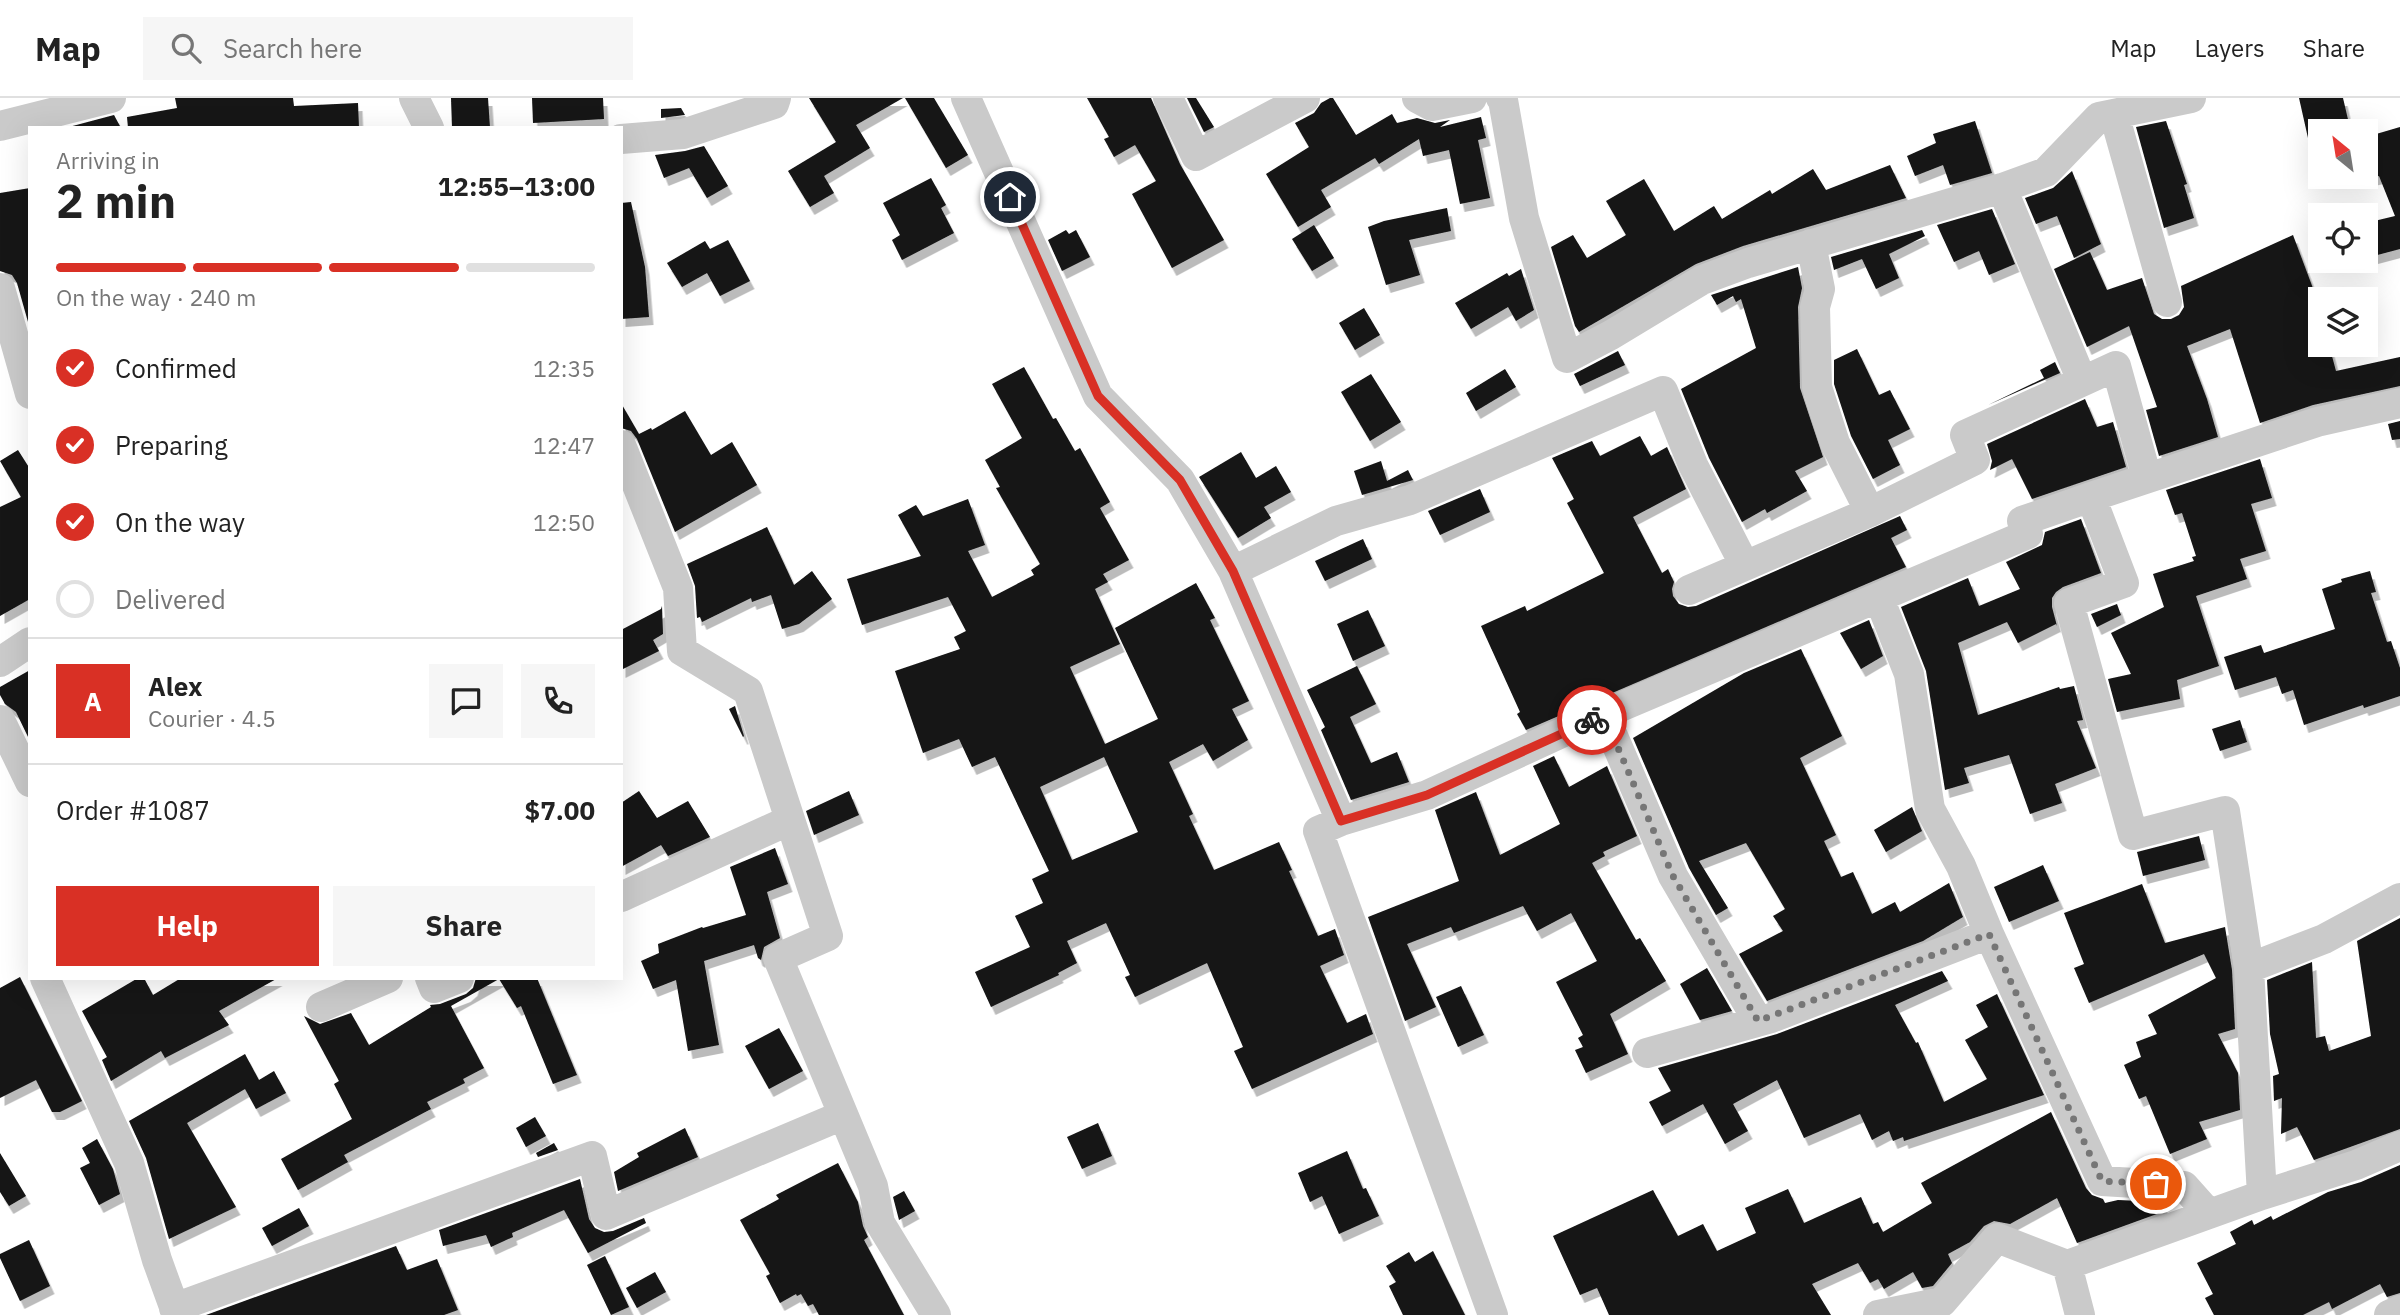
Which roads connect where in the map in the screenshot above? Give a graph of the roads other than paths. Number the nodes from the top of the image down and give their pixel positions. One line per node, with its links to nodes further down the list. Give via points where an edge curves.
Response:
1 (111, 98): 12 (street)
2 (414, 98): 13 (street)
3 (776, 98): 14 (street, via 774,104 683,135)
4 (966, 98): 27 (street, via 1098,396 1180,480)
5 (1168, 98): 6 (street, via 1196,156)
6 (1305, 98)
7 (1417, 98): 8 (street, via 1432,106)
8 (1472, 98)
9 (1501, 98): 16 (street, via 1524,218 1567,358 1702,280)
10 (2191, 98): 11 (street)
11 (2114, 114): 15 (street, via 2099,117 2046,172); 18 (street)
12 (0, 126)
13 (428, 126)
14 (623, 139)
15 (2002, 188): 16 (street); 19 (street)
16 (1811, 244): 25 (street, via 1821,289 1815,307 1817,387 1835,443)
17 (0, 288): 20 (street)
18 (2167, 303)
19 (2082, 381): 23 (street, via 2116,366); 25 (street, via 1965,435 1975,460)
20 (28, 387)
21 (2400, 403): 23 (street, via 2316,422)
22 (623, 450): 35 (street, via 678,588 682,651 748,691)
23 (2147, 478): 24 (street)
24 (2091, 497): 29 (street, via 2022,521 2028,534); 40 (street, via 2124,583 2069,603 2133,835 2225,811)
25 (1870, 512): 26 (street)
26 (1745, 566): 27 (street, via 1692,466 1663,391 1410,500 1336,521); 28 (street)
27 (1233, 571): 36 (street)
28 (1689, 590)
29 (1879, 598): 32 (street); 39 (street, via 1909,674 1930,809 1961,866)
30 (28, 643): 31 (street)
31 (0, 662)
32 (1604, 715): 36 (street, via 1427,795); 46 (street, via 1673,876)
33 (0, 720): 34 (street)
34 (28, 778)
35 (790, 820): 37 (street); 48 (street, via 828,936 778,957)
36 (1341, 821): 58 (street, via 1318,831)
37 (623, 896)
38 (2400, 898): 40 (street, via 2324,939)
39 (1989, 934): 46 (street); 51 (street, via 2102,1181 2184,1186)
40 (2249, 968): 50 (street)
41 (46, 980): 55 (street, via 130,1163)
42 (383, 980): 45 (street)
43 (431, 980): 44 (street, via 434,988)
44 (453, 980)
45 (321, 1007)
46 (1758, 1021): 47 (street)
47 (1647, 1053)
48 (844, 1115): 55 (street, via 606,1215 592,1156); 57 (street, via 873,1186 880,1223)
49 (2400, 1146): 50 (street)
50 (2262, 1195): 51 (street)
51 (2209, 1214): 52 (street)
52 (2067, 1265): 53 (street, via 1997,1238); 59 (street)
53 (1937, 1308): 56 (street)
54 (2400, 1310): 60 (street)
55 (176, 1312)
56 (1892, 1313)
57 (936, 1315)
58 (1493, 1315)
59 (2080, 1315)
60 (2389, 1315)

